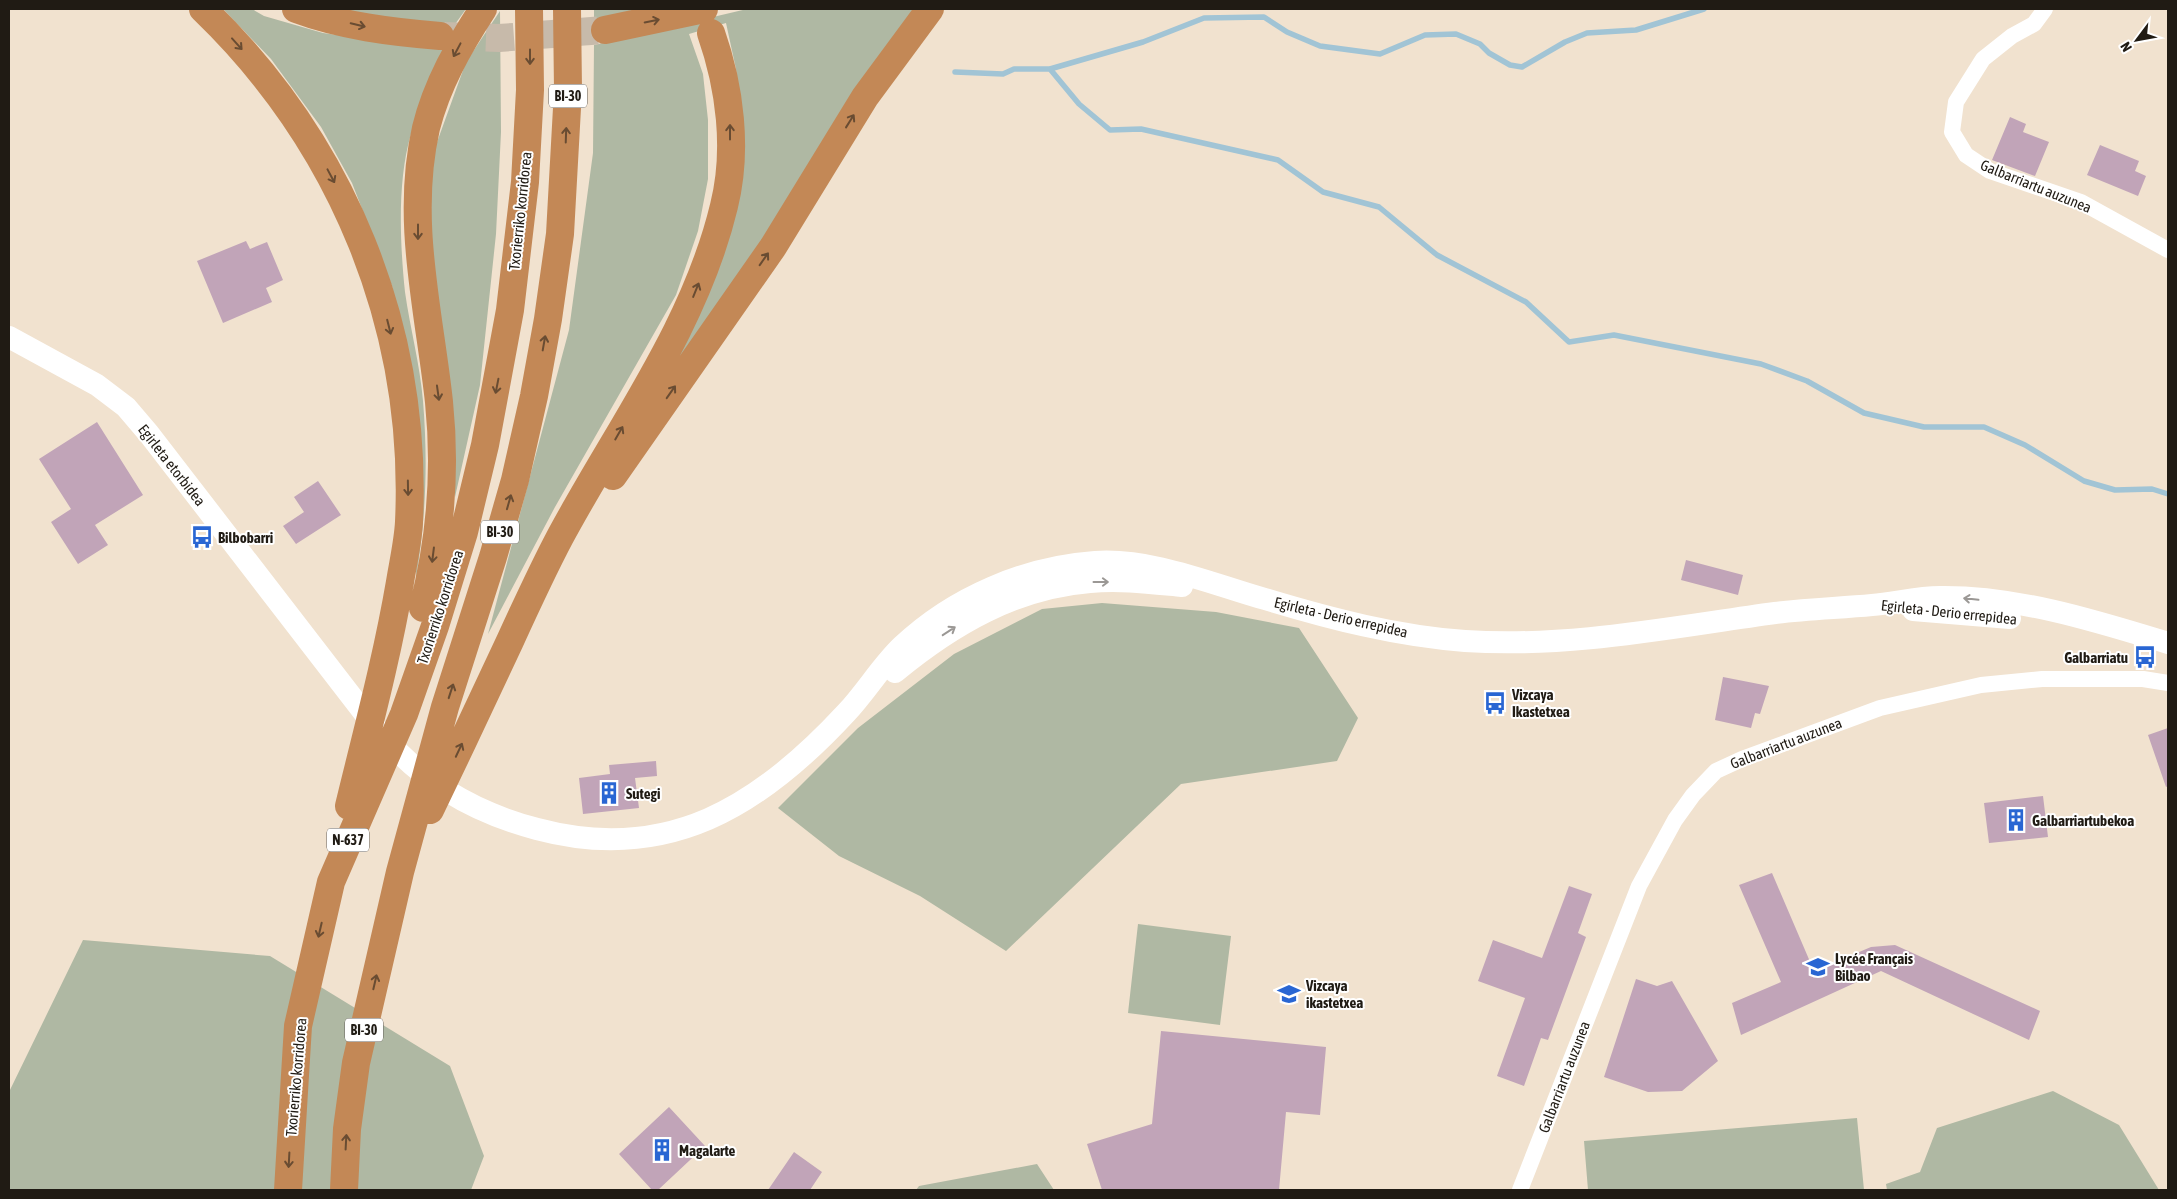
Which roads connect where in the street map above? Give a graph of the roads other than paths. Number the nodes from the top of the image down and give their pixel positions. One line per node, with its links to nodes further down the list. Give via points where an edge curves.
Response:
1 (203, 9): 21 (highway, one-way to 21, via 259,68 295,116 329,171 356,225 376,278 399,370 407,439 409,524 393,626)
2 (482, 9): 18 (highway, one-way to 18, via 445,73 426,128 418,184 419,258 439,402 442,465 439,513 430,580)
3 (529, 9): 18 (highway, Txorierriko korridorea / BI-30, one-way to 18, via 530,90 525,182 504,348 485,445 464,532 435,626 404,714)
4 (567, 9): 20 (highway, BI-30, one-way to 4, via 445,707 515,480 534,396 548,319 564,184)
5 (930, 9): 14 (highway, one-way to 5, via 564,558 595,502 772,247 865,97)
6 (2045, 9): 11 (street, Galbarriartu auzunea, via 2034,24 2012,36 1983,59 1956,102 1952,132 1966,156 1990,171 2081,202)
7 (303, 12): 10 (highway, one-way to 10, via 366,27)
8 (708, 21): 9 (highway, one-way to 8); 14 (highway, one-way to 8, via 559,538 687,312 714,242 725,204 730,121 721,62)
9 (605, 30)
10 (440, 36)
11 (2168, 250)
12 (9, 337): 19 (street, Egirleta etorbidea, via 96,385 126,407 398,754 447,793)
13 (1874, 604): 15 (street, Egirleta - Derio errepidea, one-way to 13, via 2071,616 1989,601 1936,597); 16 (street, Egirleta - Derio errepidea, via 2068,626); 19 (street, Egirleta - Derio errepidea, via 1779,612 1526,644 1438,638 1365,626 1244,593 1132,581 1090,582 1043,590 1010,600 959,624 852,707 805,754 762,790 733,808 680,829 604,840 552,833)
14 (526, 606): 20 (highway, one-way to 14)
15 (2168, 643)
16 (2168, 648)
17 (2168, 683): 24 (street, Galbarriartu auzunea, via 2143,678 2060,679 1981,685 1880,708 1716,771 1675,820 1639,886)
18 (366, 799): 21 (highway, Txorierriko korridorea / N-637)
19 (507, 820)
20 (400, 872): 23 (highway, BI-30, one-way to 20, via 347,1129 356,1063)
21 (330, 882): 22 (highway, Txorierriko korridorea, one-way to 22, via 298,1026)
22 (288, 1190)
23 (344, 1190)
24 (1520, 1190)

